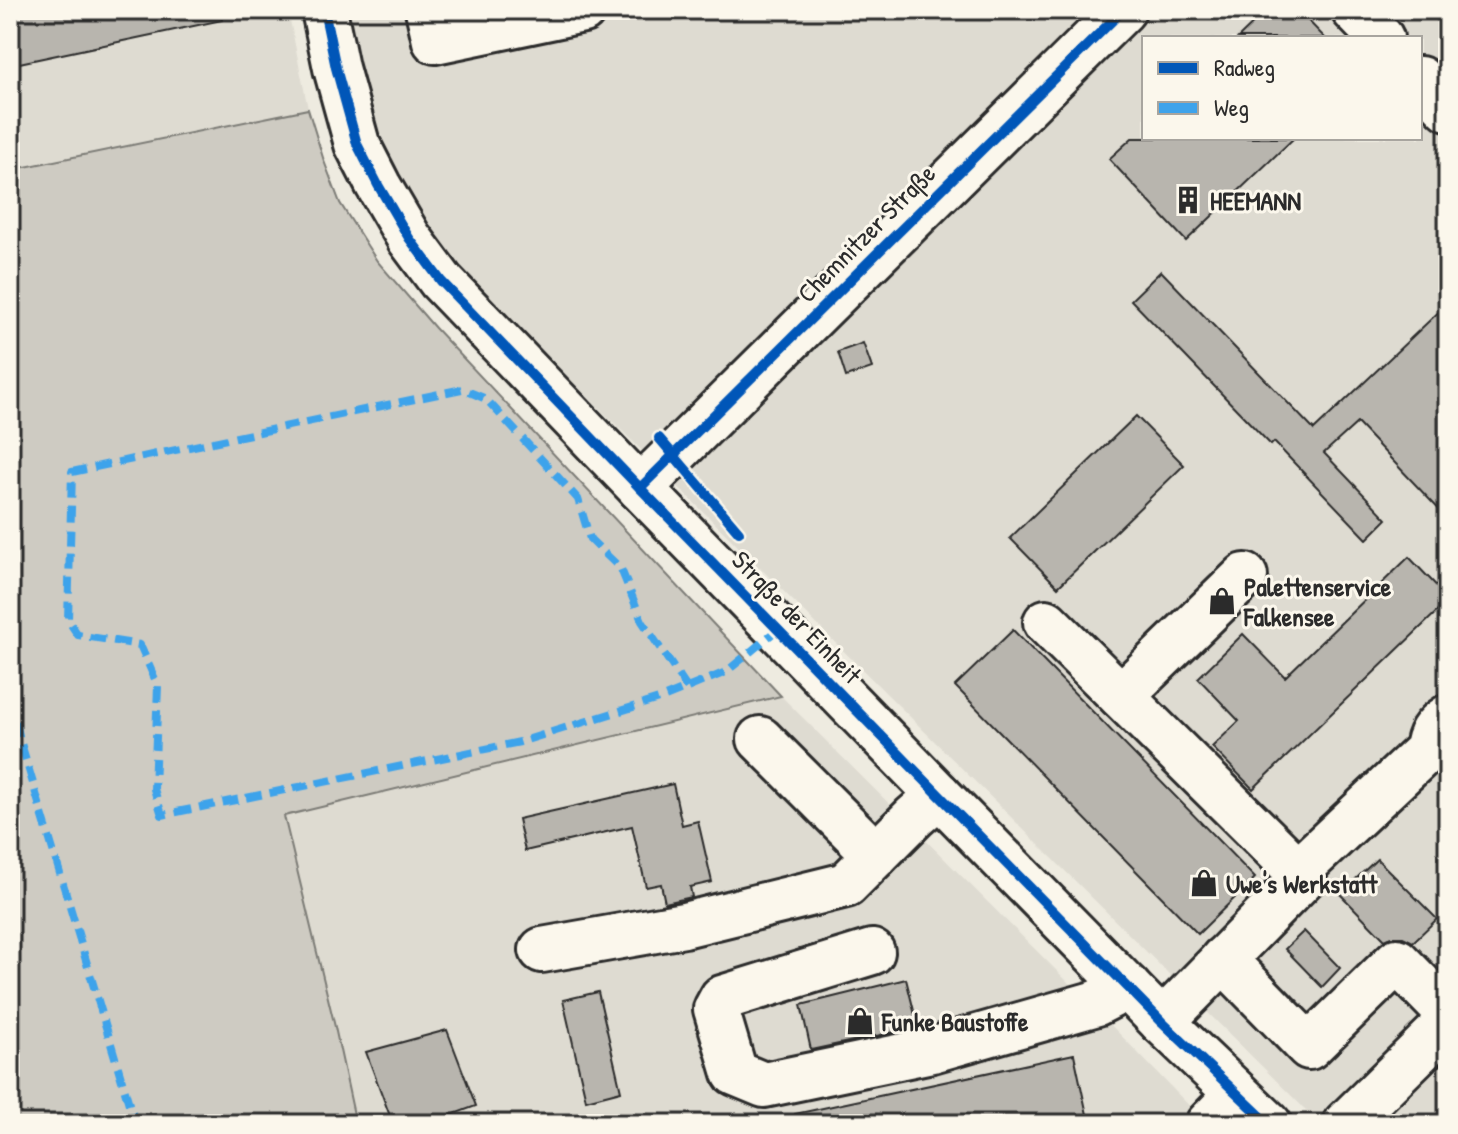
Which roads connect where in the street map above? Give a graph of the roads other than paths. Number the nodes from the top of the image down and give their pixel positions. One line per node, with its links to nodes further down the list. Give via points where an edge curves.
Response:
1 (324, 10): 9 (street, Straße der Einheit, via 357,144 409,238 441,281)
2 (428, 10): 3 (street, via 435,41)
3 (583, 10)
4 (1123, 10): 9 (street, Chemnitzer Straße)
5 (1354, 10): 6 (street)
6 (1379, 36)
7 (1422, 81): 8 (street)
8 (1448, 108)
9 (640, 488): 15 (street, Straße der Einheit)
10 (1245, 576): 12 (street)
11 (1046, 622): 12 (street)
12 (1121, 696): 17 (street)
13 (760, 739): 16 (street)
14 (1441, 747): 17 (street)
15 (939, 795): 16 (street); 21 (street, Straße der Einheit)
16 (876, 855): 18 (street, via 846,885 684,925)
17 (1298, 871): 20 (street, via 1304,877)
18 (542, 950)
19 (872, 952): 21 (street, via 722,998 716,1009 735,1073 764,1085 932,1050 1097,1003)
20 (1223, 959): 22 (street, via 1309,1047 1397,961); 23 (street)
21 (1128, 987): 23 (street, Straße der Einheit)
22 (1448, 1013)
23 (1162, 1022): 25 (street, Straße der Einheit)
24 (1448, 1023): 27 (street)
25 (1222, 1109): 26 (street, Straße der Einheit)
26 (1269, 1124)
27 (1345, 1124)

